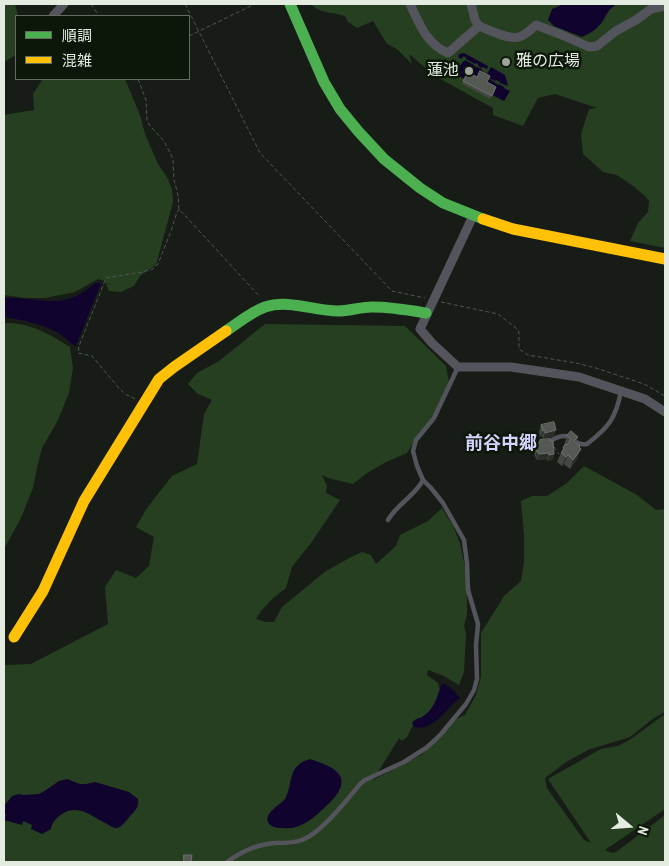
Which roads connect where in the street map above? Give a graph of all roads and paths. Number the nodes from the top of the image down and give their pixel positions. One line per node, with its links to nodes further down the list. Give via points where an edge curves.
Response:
1 (64, 4): 9 (street)
2 (91, 4): 10 (path)
3 (186, 4): 12 (path)
4 (255, 4): 12 (path)
5 (290, 4): 16 (street, via 324,82 358,131 384,159 420,188)
6 (410, 4): 11 (street, via 429,39 448,53)
7 (470, 4): 11 (street)
8 (665, 6): 11 (street, via 651,9 597,46 589,47 536,25 518,38)
9 (54, 15)
10 (98, 15)
11 (479, 26)
12 (199, 31): 13 (path); 18 (path, via 260,153 392,291)
13 (190, 36)
14 (138, 80): 15 (path, via 151,128 164,141 173,159)
15 (179, 209): 19 (path, via 260,297); 24 (path, via 158,264 153,269 106,278 79,346 78,353 92,356 125,394)
16 (473, 216): 17 (street, via 513,229); 18 (street)
17 (665, 259)
18 (433, 300): 20 (street); 23 (path, via 498,314 516,328 519,349 528,355 596,368 644,384)
19 (265, 307): 20 (street, via 288,304 339,311 399,308); 24 (street, via 174,367 160,379)
20 (426, 313): 21 (street, via 420,329)
21 (458, 367): 22 (street, via 511,367 579,377); 28 (lane, via 434,418 414,446)
22 (621, 391): 25 (street, via 645,399); 26 (lane, via 609,424 587,444 578,444 568,436)
23 (665, 396)
24 (143, 404): 30 (street, via 84,501 43,591)
25 (665, 412)
26 (552, 440): 27 (path)
27 (559, 454)
28 (422, 480): 29 (lane); 31 (lane, via 443,503 464,540 469,596 478,624 474,690 442,734 404,762 365,780 308,838 256,846)
29 (388, 520)
30 (14, 637)
31 (227, 862)

